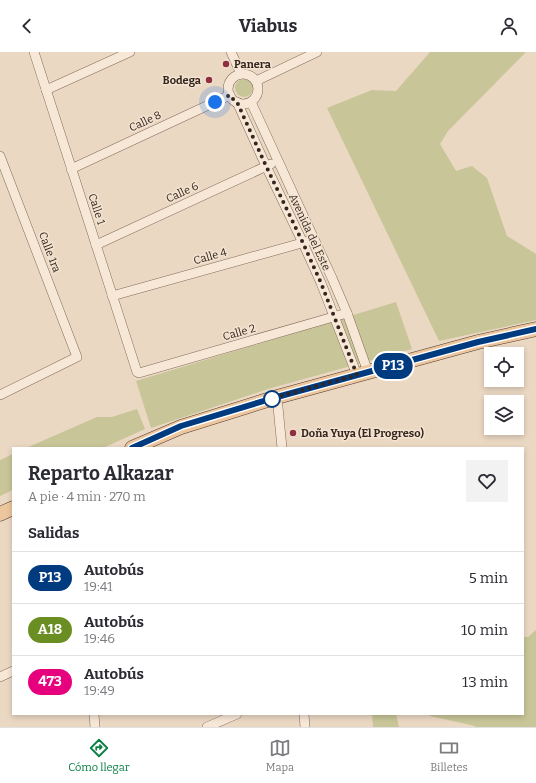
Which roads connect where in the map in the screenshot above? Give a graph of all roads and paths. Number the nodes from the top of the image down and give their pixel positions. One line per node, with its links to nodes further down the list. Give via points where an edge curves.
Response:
1 (34, 52): 7 (street, Calle 1)
2 (130, 52): 7 (street)
3 (231, 52): 5 (street)
4 (316, 52): 6 (street)
5 (241, 74): 6 (street, via 250,75); 8 (street, via 230,82)
6 (256, 82): 10 (street, via 257,95)
7 (46, 90): 14 (street, Calle 1)
8 (230, 95): 9 (street); 14 (street, Calle 8)
9 (237, 102): 10 (street); 13 (street, Avenida del Este)
10 (250, 102): 12 (street, Avenida del Este)
11 (0, 156): 24 (street, Calle 1ra, via 77,357)
12 (278, 161): 13 (street, Calle 6); 15 (street, Avenida del Este)
13 (266, 166): 16 (street, Avenida del Este); 17 (street, Calle 6)
14 (71, 169): 17 (street, Calle 1)
15 (314, 240): 16 (street, Calle 4); 19 (street, Avenida del Este)
16 (303, 243): 18 (street, Calle 4); 20 (street, Avenida del Este)
17 (96, 245): 18 (street, Calle 1)
18 (112, 296): 22 (street, Calle 1)
19 (346, 314): 20 (street, Calle 2); 23 (street, Avenida del Este)
20 (334, 317): 22 (street, Calle 2); 23 (street, Avenida del Este)
21 (536, 329): 23 (main road)
22 (138, 373)
23 (363, 373): 25 (main road)
24 (0, 395)
25 (277, 397): 26 (main road, via 181,426); 27 (street)
26 (134, 447)
27 (282, 447)
28 (12, 508): 29 (main road)
29 (0, 514)
30 (12, 671): 31 (street)
31 (0, 676)
32 (94, 715): 35 (street)
33 (235, 715): 36 (street)
34 (304, 715): 37 (street)
35 (95, 727)
36 (207, 727)
37 (305, 727)

